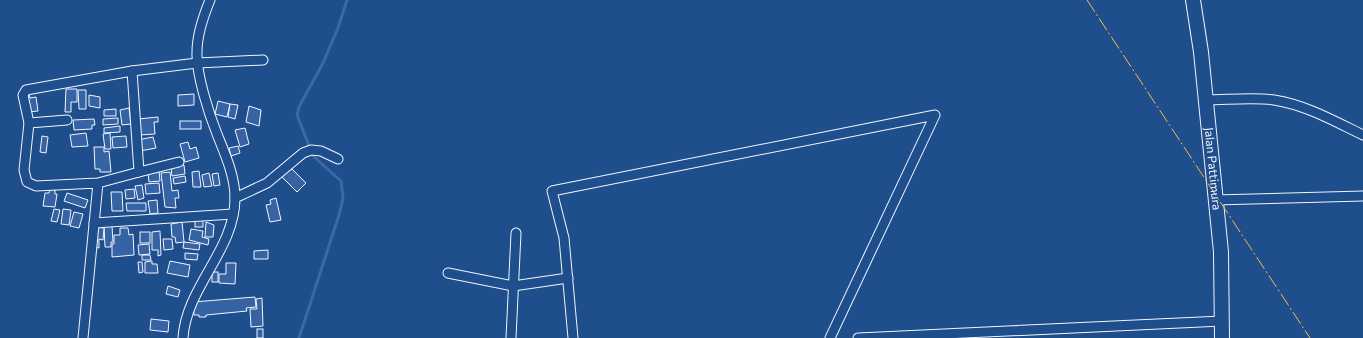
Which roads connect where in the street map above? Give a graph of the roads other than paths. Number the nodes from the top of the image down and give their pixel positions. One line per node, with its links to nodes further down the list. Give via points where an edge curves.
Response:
1 (210, 0): 4 (street, via 199,34)
2 (1193, 0): 6 (main road, Jalan Pattimura)
3 (263, 60): 4 (street)
4 (197, 63): 5 (street); 15 (street, via 209,109 228,164)
5 (132, 71): 8 (street, via 26,90 23,95); 12 (street)
6 (1205, 100): 9 (street, via 1272,100 1292,104); 16 (main road, Jalan Pattimura)
7 (67, 120): 8 (street)
8 (29, 123): 13 (street, via 24,170 27,182 36,186)
9 (1363, 135)
10 (338, 159): 15 (street, via 321,151 307,151 267,183)
11 (179, 162): 12 (street)
12 (139, 172): 13 (street)
13 (98, 183): 18 (street)
14 (1363, 196): 16 (street)
15 (235, 198): 17 (street)
16 (1214, 200): 23 (main road, Jalan Pattimura, via 1221,252)
17 (233, 214): 18 (street); 26 (street, via 213,267 194,296 187,314)
18 (94, 223): 25 (street)
19 (516, 233): 22 (street)
20 (448, 273): 22 (street)
21 (568, 278): 22 (street); 28 (street); 29 (street, via 564,238 552,191 935,115)
22 (513, 286): 27 (street)
23 (1222, 321): 24 (street); 32 (main road, Jalan Pattimura)
24 (1055, 328): 30 (street); 31 (street)
25 (84, 338)
26 (183, 338)
27 (511, 338)
28 (573, 338)
29 (830, 338)
30 (858, 338)
31 (1057, 338)
32 (1222, 338)

